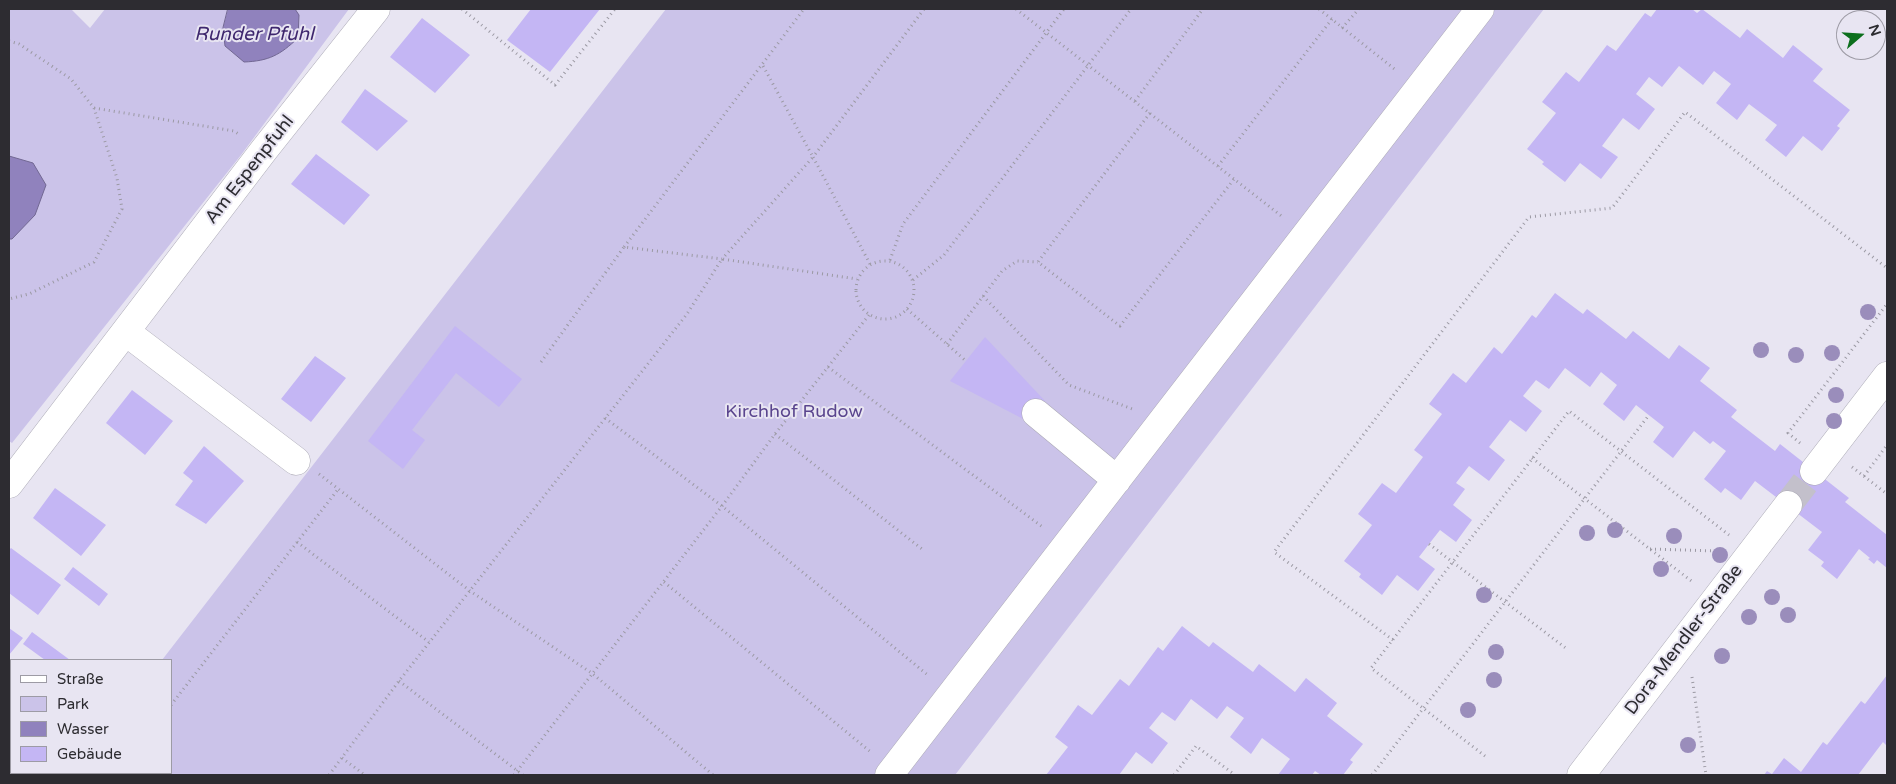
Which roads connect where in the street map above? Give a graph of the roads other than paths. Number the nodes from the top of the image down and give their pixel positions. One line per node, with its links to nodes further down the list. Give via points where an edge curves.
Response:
1 (376, 9): 3 (street, Am Espenpfuhl)
2 (1480, 9): 8 (street)
3 (126, 332): 6 (street); 9 (street, Am Espenpfuhl)
4 (1887, 376): 7 (street)
5 (1036, 413): 8 (street)
6 (296, 460)
7 (1822, 460)
8 (1117, 480): 11 (street)
9 (9, 484)
10 (1788, 505): 12 (street, Dora-Mendler-Straße)
11 (891, 773)
12 (1581, 775)

